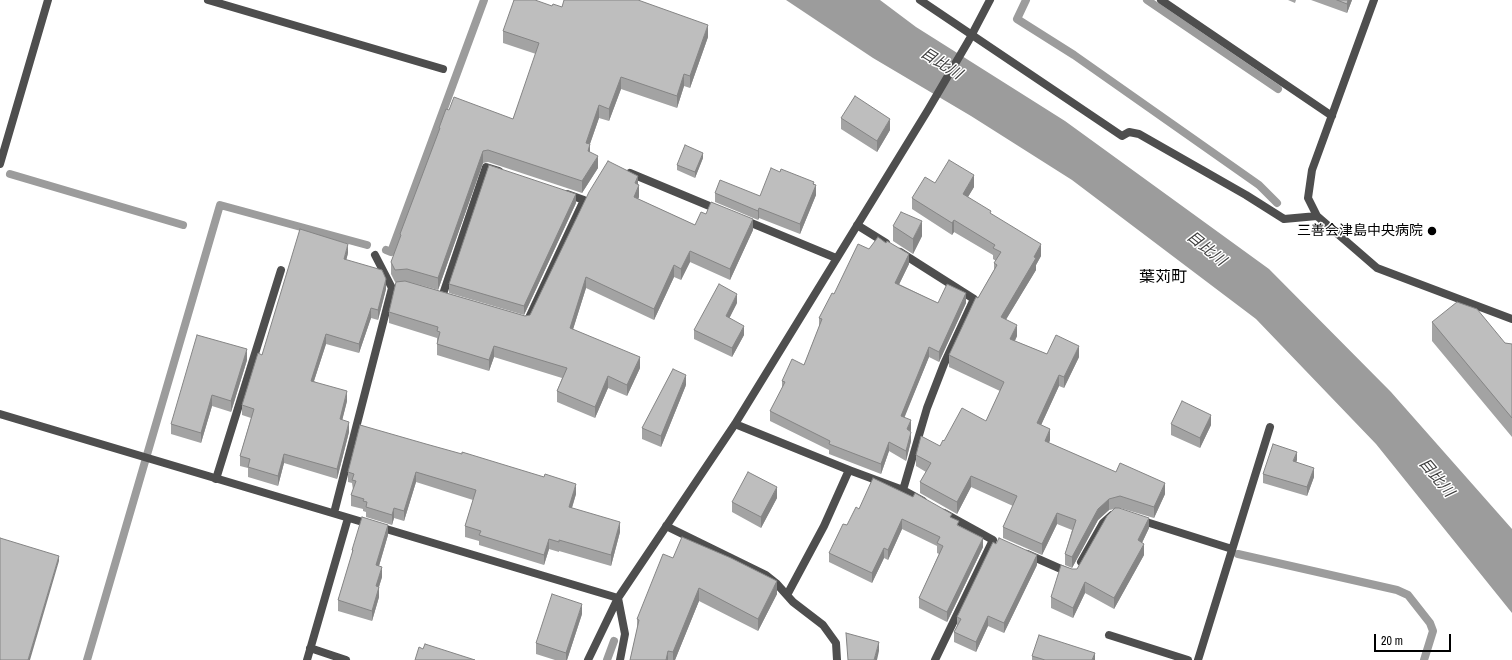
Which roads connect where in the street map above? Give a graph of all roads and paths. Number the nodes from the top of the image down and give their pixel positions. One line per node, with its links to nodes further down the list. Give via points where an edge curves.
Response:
1 (48, 0): 10 (street)
2 (208, 0): 8 (street)
3 (920, 0): 7 (street)
4 (990, 0): 7 (street)
5 (1161, 0): 9 (street)
6 (1374, 0): 9 (street)
7 (971, 37): 14 (street, via 1122,136 1129,132 1138,134 1284,219); 15 (street)
8 (443, 69)
9 (1332, 116): 14 (street, via 1312,170 1308,198)
10 (0, 164)
11 (622, 170): 17 (street)
12 (509, 174): 19 (street, via 486,167)
13 (562, 192): 20 (street, via 586,197 527,322)
14 (1317, 216): 21 (street, via 1377,268)
15 (857, 225): 17 (street); 27 (street, via 974,299 927,408)
16 (375, 255): 29 (street, via 395,287)
17 (836, 258): 23 (street)
18 (281, 270): 26 (street)
19 (442, 297)
20 (513, 318)
21 (1512, 319)
22 (0, 414): 26 (street)
23 (735, 424): 25 (street); 32 (street)
24 (1270, 427): 35 (street)
25 (849, 470): 27 (street); 37 (street, via 824,526)
26 (216, 479): 29 (street)
27 (903, 490): 33 (street)
28 (1119, 513): 36 (street, via 1113,514 1102,523 1074,575)
29 (334, 514): 30 (street)
30 (348, 518): 38 (street); 40 (street)
31 (1134, 518): 35 (street)
32 (666, 526): 37 (street, via 766,575); 38 (street)
33 (993, 540): 34 (street); 46 (street)
34 (1003, 544)
35 (1232, 549): 48 (street)
36 (1017, 550)
37 (787, 595): 45 (street, via 824,625 836,643)
38 (618, 598): 43 (street); 44 (street, via 625,634)
39 (1109, 635): 47 (street)
40 (310, 648): 41 (street); 42 (street)
41 (307, 660)
42 (346, 660)
43 (588, 660)
44 (620, 660)
45 (837, 660)
46 (935, 660)
47 (1188, 660)
48 (1198, 660)

